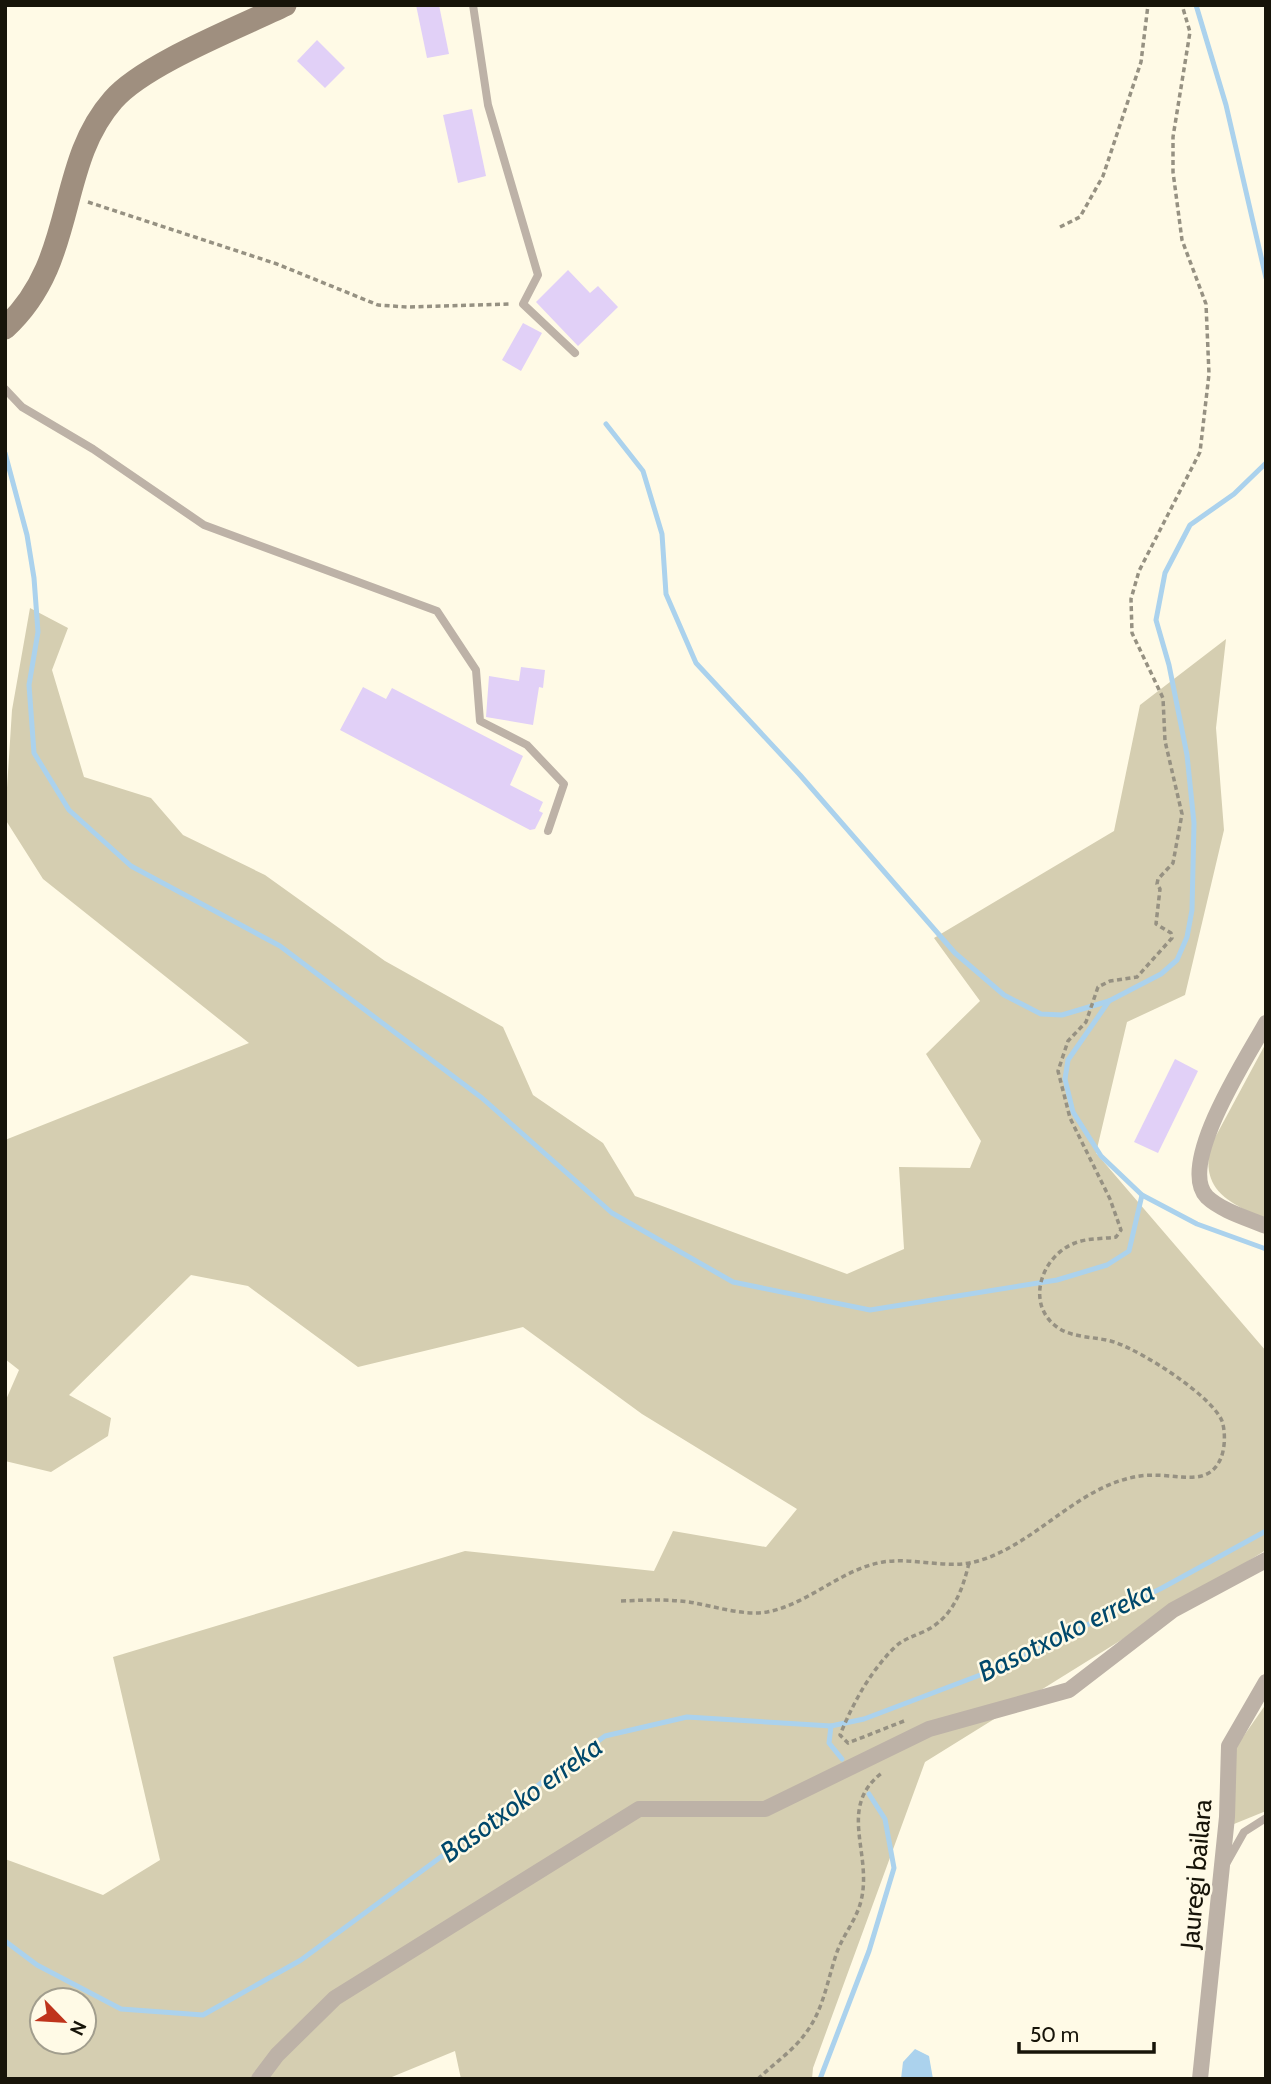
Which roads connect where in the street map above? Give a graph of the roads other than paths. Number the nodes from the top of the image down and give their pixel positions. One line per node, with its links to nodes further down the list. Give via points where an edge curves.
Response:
1 (285, 5): 3 (street, via 156,68 113,99 88,141 54,257 28,304)
2 (472, 5): 4 (lane, via 488,105 538,275 523,304)
3 (5, 328)
4 (575, 353)
5 (5, 389): 6 (lane, via 22,407 204,525 438,611 475,670 480,721 527,745 564,784)
6 (548, 831)
7 (1266, 1023): 8 (street, via 1201,1147 1198,1173 1205,1195)
8 (1266, 1226)
9 (1266, 1560): 13 (street, via 1173,1610 1069,1690 929,1729 765,1809 639,1809 335,1998)
10 (1266, 1682): 12 (street, Jauregi bailara, via 1229,1746)
11 (1266, 1818): 12 (lane, via 1244,1832)
12 (1221, 1873): 14 (street, Jauregi bailara)
13 (259, 2079)
14 (1200, 2079)

